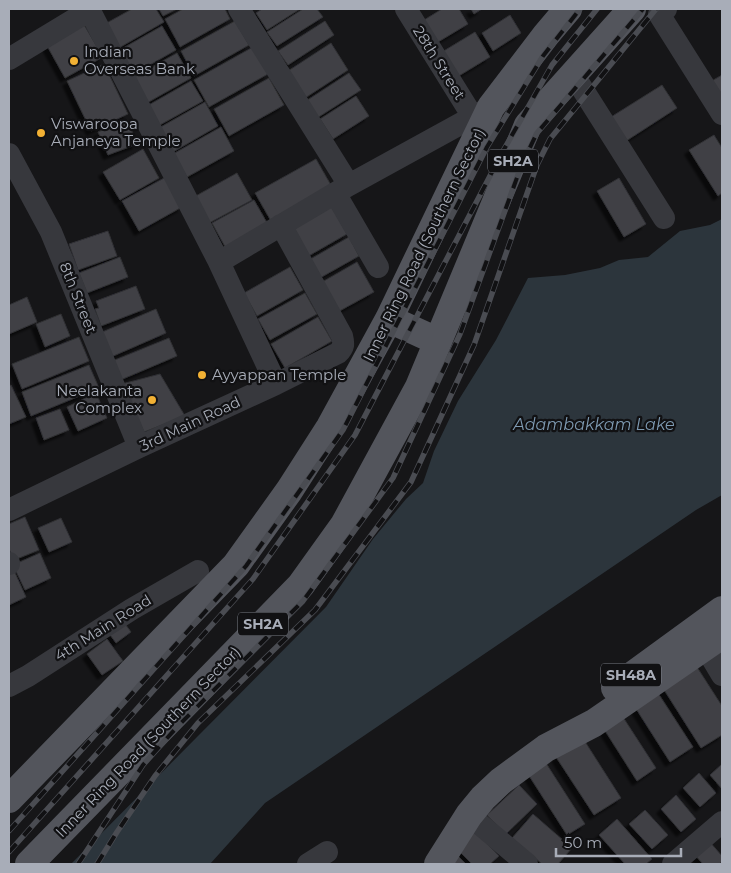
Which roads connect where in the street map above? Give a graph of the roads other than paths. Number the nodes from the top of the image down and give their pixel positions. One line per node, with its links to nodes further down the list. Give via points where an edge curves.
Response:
1 (240, 9): 13 (street)
2 (406, 9): 9 (street, 28th Street)
3 (568, 9): 9 (main road, Inner Ring Road (Southern Sector) / SH2A)
4 (632, 9): 8 (main road, Inner Ring Road (Southern Sector) / SH2A)
5 (666, 9): 10 (street, via 659,14)
6 (90, 10): 7 (street); 16 (street)
7 (9, 60)
8 (573, 74): 11 (main road, Inner Ring Road (Southern Sector) / SH2A); 14 (street)
9 (482, 112): 11 (main road); 13 (street); 18 (main road, Inner Ring Road (Southern Sector) / SH2A)
10 (722, 114)
11 (528, 125): 19 (main road, Inner Ring Road (Southern Sector) / SH2A)
12 (9, 154): 21 (street, 8th Street, via 51,232)
13 (342, 189): 15 (street); 17 (street)
14 (664, 218)
15 (281, 225): 16 (street); 20 (street, 3rd Main Road, via 344,344 338,352)
16 (219, 262): 20 (street)
17 (378, 267)
18 (389, 319): 19 (main road); 28 (main road, Inner Ring Road (Southern Sector) / SH2A, via 330,427 236,565)
19 (437, 341): 31 (main road, Inner Ring Road (Southern Sector) / SH2A, via 418,386 344,525 301,585)
20 (276, 384): 21 (street, 3rd Main Road)
21 (139, 447): 22 (street, 3rd Main Road)
22 (9, 510)
23 (198, 571): 27 (street, 4th Main Road)
24 (722, 610): 25 (main road, SH48A)
25 (707, 637): 26 (street); 29 (main road, SH48A, via 596,702 546,748 501,781)
26 (722, 675)
27 (9, 686)
28 (9, 799)
29 (469, 815): 32 (main road, SH48A); 33 (street)
30 (722, 822): 34 (street)
31 (29, 864)
32 (438, 864)
33 (527, 864)
34 (673, 864)

